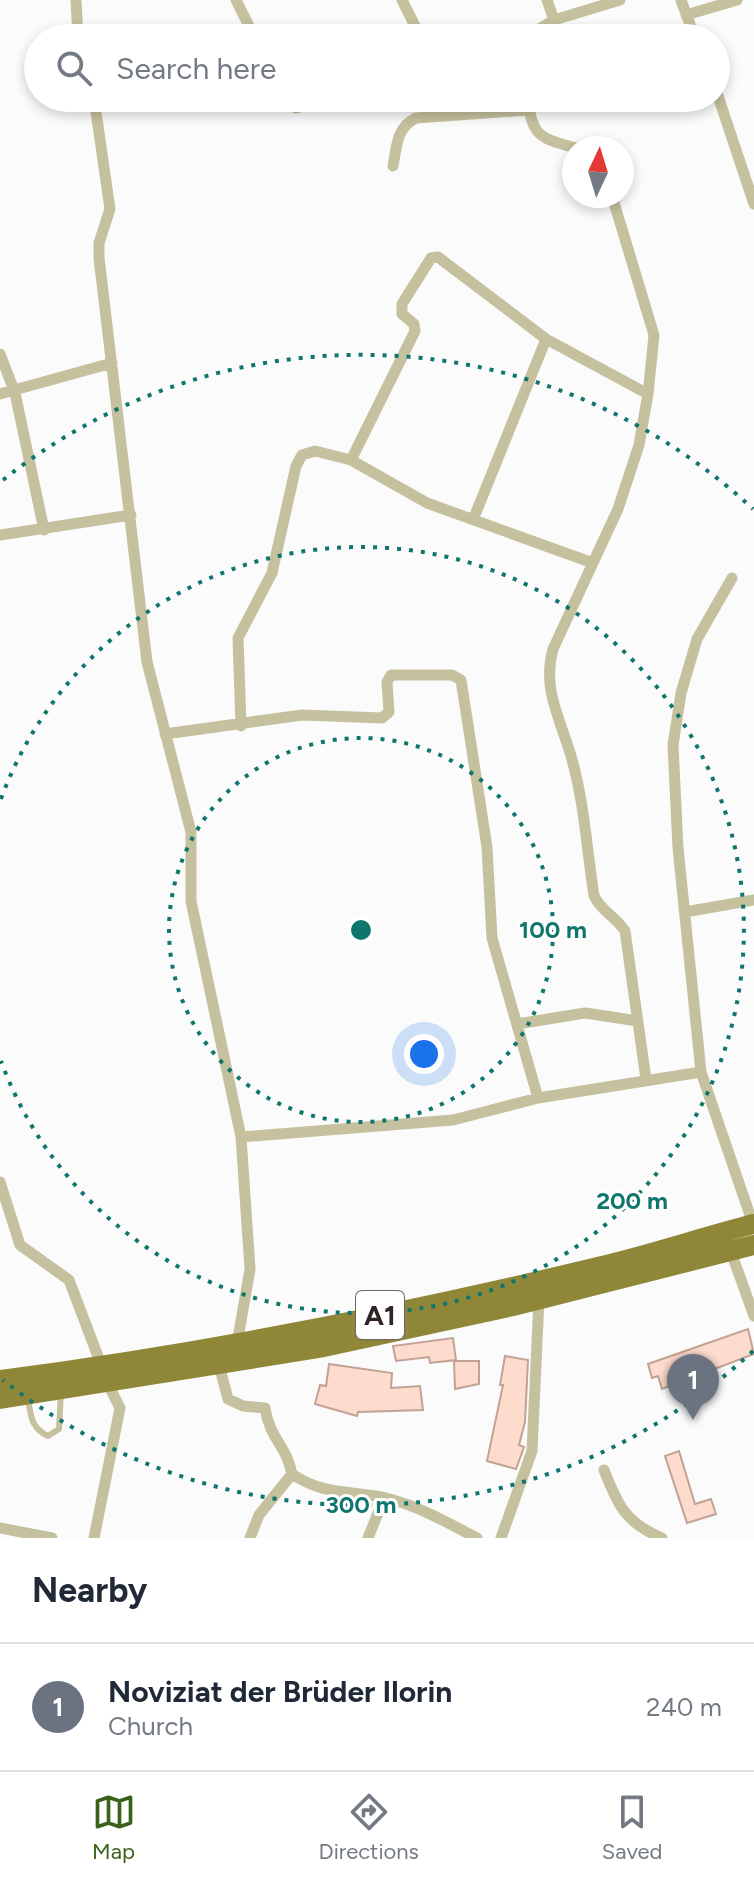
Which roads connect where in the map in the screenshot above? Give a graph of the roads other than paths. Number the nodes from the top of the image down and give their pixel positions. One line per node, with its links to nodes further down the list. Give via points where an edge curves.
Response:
1 (76, 0): 10 (street)
2 (236, 0): 11 (street)
3 (402, 0): 12 (street)
4 (547, 0): 9 (street)
5 (620, 0): 9 (street)
6 (681, 0): 8 (street)
7 (737, 0): 8 (street)
8 (686, 15): 14 (street)
9 (554, 20): 13 (street)
10 (77, 24)
11 (248, 24)
12 (414, 24)
13 (547, 24)
14 (690, 24)
15 (96, 112): 25 (street, via 110,209 99,258)
16 (464, 112): 20 (street, via 416,118 399,132)
17 (530, 112): 19 (street, via 533,127 545,140)
18 (723, 112): 21 (street)
19 (562, 144)
20 (393, 166)
21 (754, 204)
22 (616, 208): 28 (street, via 654,335)
23 (546, 339): 28 (street); 29 (street, via 438,257 431,258 402,304 402,314 415,331); 31 (street)
24 (0, 354): 26 (street)
25 (112, 363): 26 (street); 30 (street)
26 (15, 393): 27 (street); 32 (street)
27 (0, 394)
28 (648, 394): 34 (street, via 639,445)
29 (351, 460): 31 (street, via 427,503); 36 (street, via 315,451 302,455 296,466 272,573 238,638)
30 (131, 515): 32 (street); 37 (street, via 147,662)
31 (473, 520): 34 (street)
32 (44, 530): 33 (street)
33 (0, 535)
34 (593, 563): 40 (street, via 547,668 571,756 594,896 601,910 625,931)
35 (732, 578): 39 (street, via 697,639 675,721)
36 (241, 726): 37 (street); 41 (street, via 302,715 382,718 389,712 391,675 452,675 461,680 487,847 488,919)
37 (165, 734): 45 (street, via 191,832 191,901)
38 (754, 900): 39 (street)
39 (685, 912): 42 (street)
40 (638, 1021): 41 (street, via 585,1013); 43 (street)
41 (517, 1024): 44 (street)
42 (701, 1072): 43 (street); 47 (street)
43 (646, 1079): 44 (street)
44 (538, 1098): 45 (street, via 453,1120)
45 (241, 1137): 52 (street, via 250,1269)
46 (0, 1182): 54 (street, via 20,1245 69,1280)
47 (754, 1224): 52 (highway, A1, via 591,1269)
48 (754, 1245): 49 (highway, A1)
49 (731, 1252): 50 (highway, A1); 51 (street)
50 (539, 1299): 53 (highway, A1); 68 (street, via 532,1451)
51 (754, 1316)
52 (237, 1344): 54 (highway, A1)
53 (219, 1365): 54 (highway, A1); 60 (street, via 228,1399 265,1408 271,1434 289,1457)
54 (105, 1375): 55 (highway, A1); 56 (highway, A1); 64 (street, via 120,1408)
55 (0, 1380)
56 (61, 1390): 57 (highway, A1); 57 (lane, via 59,1429 48,1436 32,1421)
57 (28, 1395): 58 (highway, A1)
58 (0, 1399)
59 (604, 1470): 69 (street, via 617,1503 638,1528)
60 (292, 1474): 61 (street, via 312,1487); 65 (street, via 259,1515)
61 (384, 1498): 66 (street); 67 (street, via 414,1506)
62 (0, 1528): 63 (street)
63 (52, 1538)
64 (94, 1538)
65 (250, 1538)
66 (368, 1538)
67 (477, 1538)
68 (501, 1538)
69 (662, 1538)

